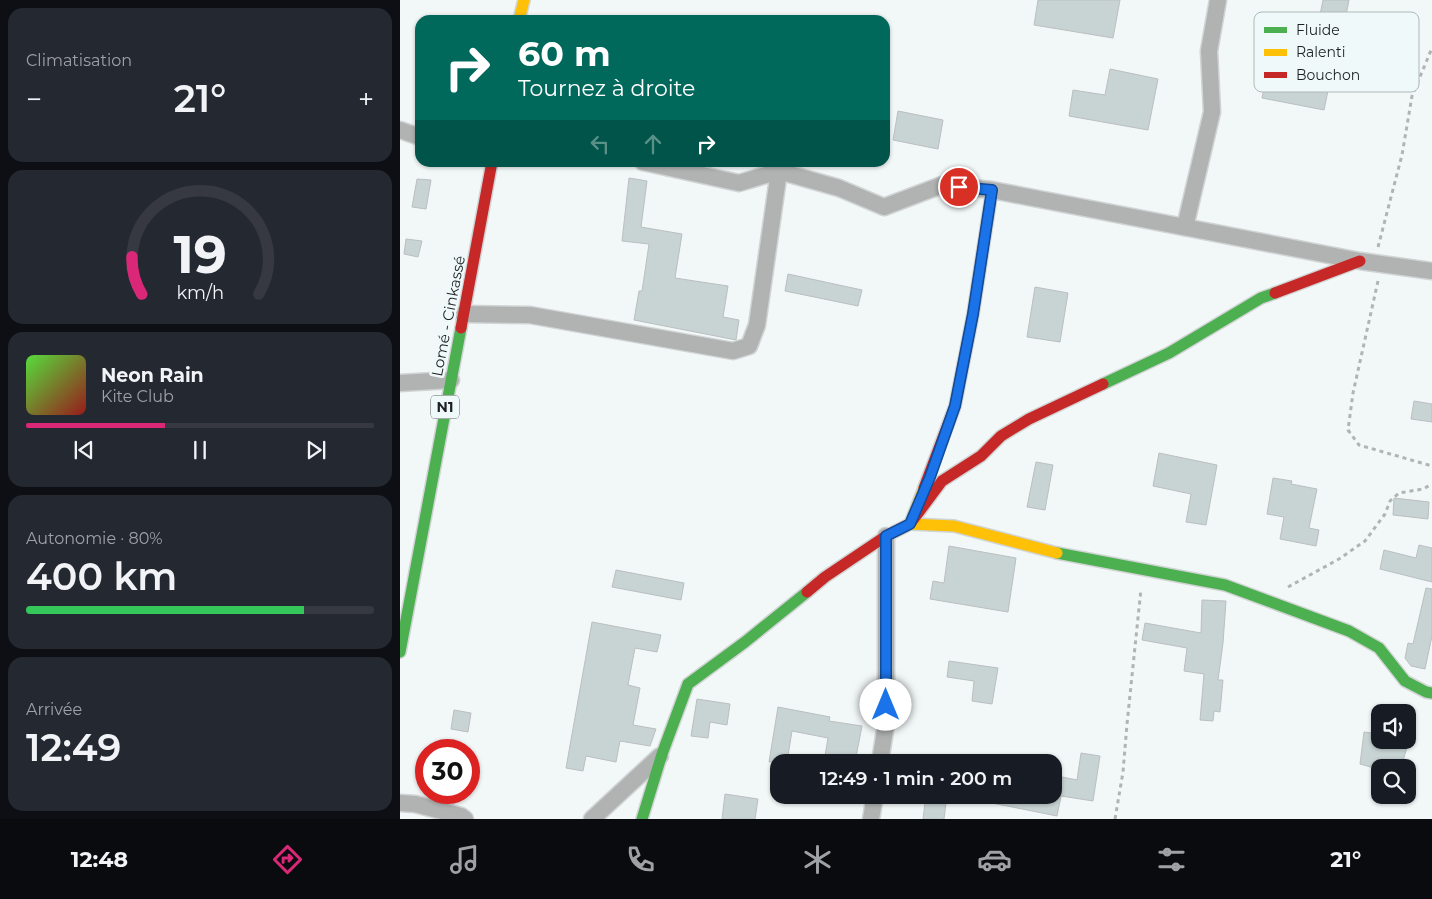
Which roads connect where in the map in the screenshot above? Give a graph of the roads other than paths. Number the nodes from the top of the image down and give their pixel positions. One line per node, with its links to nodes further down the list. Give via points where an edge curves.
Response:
1 (1218, 0): 8 (street, via 1209,51 1212,112)
2 (400, 130): 3 (street)
3 (415, 135)
4 (491, 167): 11 (main road, Lomé - Cinkassé / N1)
5 (665, 167): 6 (street, via 738,184)
6 (779, 171): 7 (street, via 839,188 884,207 942,185); 11 (street, via 757,325 749,346 733,351 530,315)
7 (992, 190): 8 (street); 14 (main road, via 955,406)
8 (1185, 227): 9 (street)
9 (1372, 263): 10 (street); 14 (main road, via 1261,298 1169,353 1029,419 942,481)
10 (1432, 271)
11 (463, 314): 12 (main road, Lomé - Cinkassé / N1)
12 (451, 380): 13 (street); 16 (main road, Lomé - Cinkassé / N1)
13 (400, 383)
14 (910, 524): 15 (main road); 17 (main road, via 954,526 1047,551 1226,586 1349,631 1379,648 1405,681)
15 (886, 536): 18 (main road, via 825,577 688,684); 19 (street, via 886,724)
16 (400, 652)
17 (1432, 693)
18 (662, 754): 23 (street); 24 (main road)
19 (881, 754)
20 (400, 803): 22 (street, via 415,804)
21 (874, 804): 25 (street)
22 (465, 819)
23 (592, 819)
24 (642, 819)
25 (871, 819)

